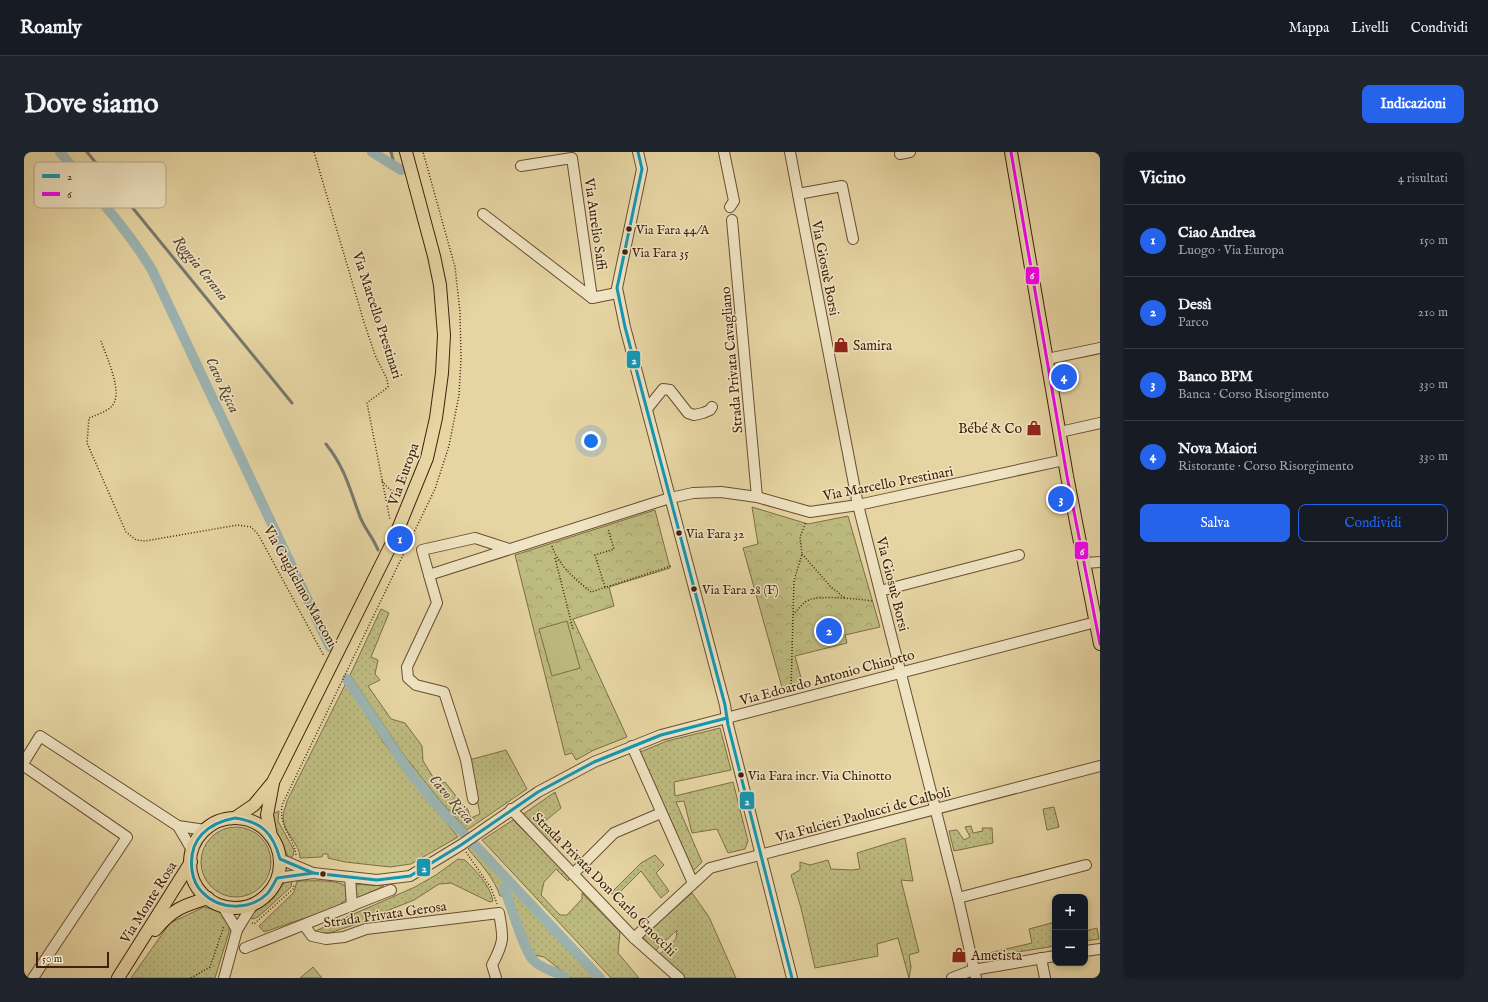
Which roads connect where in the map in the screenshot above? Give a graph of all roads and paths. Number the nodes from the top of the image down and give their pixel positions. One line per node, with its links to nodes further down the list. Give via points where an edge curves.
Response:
1 (314, 152): 23 (path, Via Marcello Prestinari, via 363,320 375,355 387,378 388,387 367,403)
2 (638, 152): 13 (street, via 642,169)
3 (724, 152): 9 (street, via 734,201)
4 (790, 152): 8 (street, Via Giosuè Borsi)
5 (1011, 152): 17 (main road)
6 (408, 154): 48 (main road, Via Europa, via 440,285 444,335 436,418 427,458 394,539)
7 (521, 166): 14 (street, Via Aurelio Saffi, via 572,158)
8 (798, 194): 12 (street, via 842,186); 27 (street, Via Giosuè Borsi)
9 (730, 207)
10 (483, 214): 14 (street)
11 (732, 220): 25 (street, Strada Privata Cavagliano)
12 (852, 239)
13 (617, 293): 14 (street); 19 (street)
14 (592, 298)
15 (101, 342): 48 (path, Via Guglielmo Marconi, via 116,383 116,399 112,406 89,418 87,443 126,532 136,540 145,541 238,525 251,527 258,534)
16 (1100, 348): 17 (street)
17 (1047, 359): 21 (main road)
18 (712, 407): 19 (street, via 703,413 688,413 667,388 663,389)
19 (646, 409): 26 (street)
20 (1100, 423): 21 (street)
21 (1060, 432): 22 (main road)
22 (1064, 460): 27 (street, Via Marcello Prestinari); 37 (main road)
23 (381, 479): 24 (path, via 389,489 398,492); 28 (path, Via Marcello Prestinari)
24 (403, 490)
25 (757, 497): 26 (street, Via Marcello Prestinari, via 721,492 693,493); 27 (street, Via Marcello Prestinari, via 810,512)
26 (670, 498): 32 (street, Via Marcello Prestinari); 51 (street)
27 (858, 505): 41 (street, Via Giosuè Borsi)
28 (390, 522)
29 (806, 522): 33 (path, via 800,537)
30 (606, 525): 40 (path, via 614,549 595,555)
31 (550, 543): 35 (path)
32 (509, 549): 39 (street, Via Marcello Prestinari); 39 (street, via 475,538 422,550)
33 (802, 554): 42 (path, via 830,588); 44 (path, via 794,582)
34 (1019, 555): 41 (street)
35 (555, 556): 40 (path, via 579,583 591,592); 46 (path)
36 (1100, 562): 37 (street)
37 (1084, 563): 45 (main road)
38 (671, 566): 40 (path)
39 (429, 575): 56 (street, via 437,603 407,667 408,678 416,685 444,692 466,760)
40 (605, 587)
41 (880, 591): 49 (street, Via Giosuè Borsi)
42 (845, 598): 43 (path); 44 (path, via 810,599)
43 (873, 601)
44 (793, 615): 50 (path)
45 (1096, 622): 47 (main road); 49 (street, Via Edoardo Antonio Chinotto)
46 (573, 629)
47 (1100, 644)
48 (331, 668): 55 (main road, Via Europa)
49 (901, 672): 51 (street, Via Edoardo Antonio Chinotto); 58 (street, Via Giosuè Borsi)
50 (791, 692)
51 (727, 718): 52 (street, Via Edoardo Antonio Chinotto, via 661,735); 66 (street)
52 (632, 746): 57 (street, Via Edoardo Antonio Chinotto, via 567,776); 59 (street)
53 (1100, 766): 58 (street, Via Fulcieri Paolucci de Calboli)
54 (25, 767): 61 (street, via 40,736); 94 (street, via 127,837)
55 (273, 782): 60 (main road, Via Europa, via 254,805); 63 (main road, Via Europa, via 268,814)
56 (473, 799)
57 (511, 809): 64 (street, Via Edoardo Antonio Chinotto); 71 (street, Strada Privata Don Carlo Gnocchi)
58 (935, 810): 66 (street, Via Fulcieri Paolucci de Calboli); 78 (street, Via Giosuè Borsi)
59 (661, 813): 71 (street, via 614,833); 75 (street)
60 (236, 818): 62 (main road, via 224,819); 63 (main road, via 256,823)
61 (178, 826): 62 (street); 65 (street)
62 (205, 830): 65 (main road)
63 (271, 836): 67 (main road)
64 (461, 845): 72 (street, Via Edoardo Antonio Chinotto, via 410,876 377,880); 82 (path, via 491,888)
65 (192, 850): 68 (main road)
66 (761, 855): 75 (street, Via Fulcieri Paolucci de Calboli, via 710,868); 100 (street)
67 (280, 859): 70 (street, Via Edoardo Antonio Chinotto); 73 (main road)
68 (190, 862): 77 (main road, via 192,876 198,888); 95 (main road, Via Monte Rosa)
69 (1086, 865): 78 (street)
70 (313, 873): 72 (street, Via Edoardo Antonio Chinotto); 73 (street, Via Edoardo Antonio Chinotto)
71 (573, 874): 87 (street, Strada Privata Don Carlo Gnocchi)
72 (350, 877): 81 (street)
73 (277, 878): 79 (main road, via 265,896)
74 (295, 881): 84 (path, via 292,889 254,924)
75 (693, 883): 87 (street, Via Fulcieri Paolucci de Calboli)
76 (391, 890): 81 (street)
77 (208, 898): 80 (main road); 95 (main road, Via Monte Rosa, via 180,907 164,919)
78 (958, 898): 93 (street, Via Giosuè Borsi)
79 (253, 904): 80 (main road, via 243,907); 86 (street)
80 (222, 905): 86 (street)
81 (352, 906): 85 (street)
82 (499, 913): 85 (street, Strada Privata Gerosa, via 366,929 344,937 326,939 312,936); 98 (street, via 502,942 492,965)
83 (226, 921): 96 (path, via 210,967)
84 (248, 923)
85 (304, 925): 88 (street)
86 (237, 930): 97 (street)
87 (634, 938): 99 (street, Strada Privata Don Carlo Gnocchi)
88 (245, 948)
89 (1100, 949): 90 (street)
90 (1088, 951)
91 (1052, 956): 92 (street)
92 (1041, 958): 93 (street); 102 (street)
93 (974, 974): 101 (street)
94 (33, 978)
95 (119, 978)
96 (191, 978)
97 (224, 978)
98 (496, 978)
99 (679, 978)
100 (792, 978)
101 (952, 978)
102 (1046, 978)

